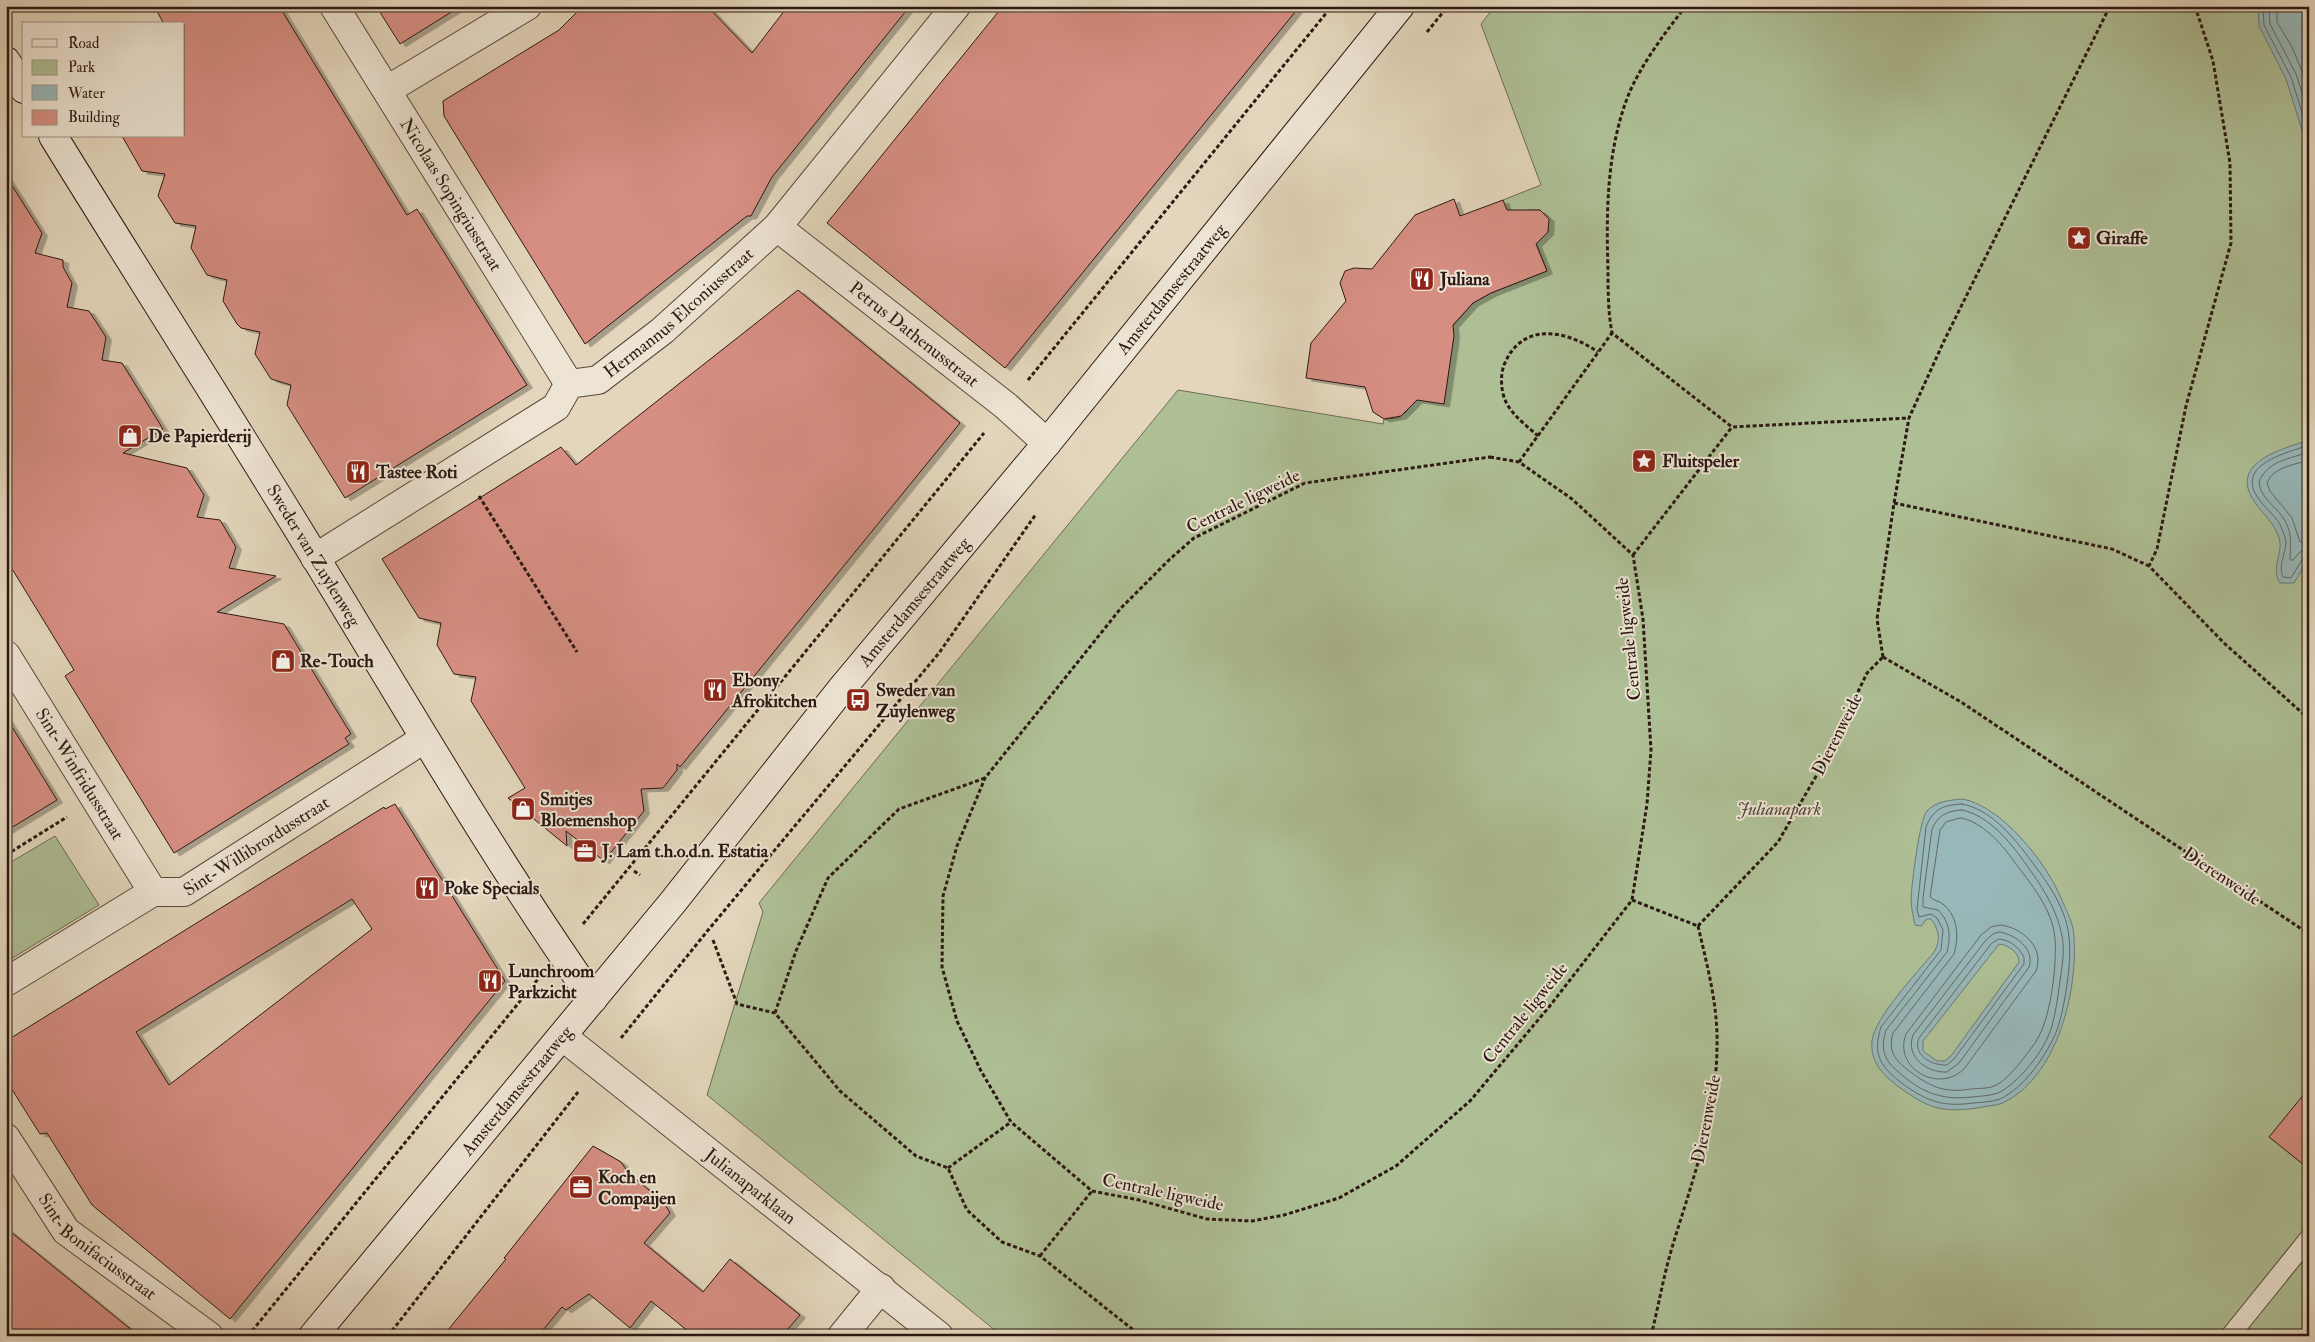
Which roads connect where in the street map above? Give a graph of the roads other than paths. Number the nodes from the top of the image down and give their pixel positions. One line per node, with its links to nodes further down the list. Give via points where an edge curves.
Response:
1 (334, 6): 7 (street, Nicolaas Sopingiusstraat)
2 (527, 6): 7 (street)
3 (956, 6): 9 (street, Hermannus Elconiusstraat)
4 (1400, 6): 11 (street, Amsterdamsestraatweg)
5 (6, 61): 6 (street)
6 (22, 86)
7 (387, 90): 10 (street, Nicolaas Sopingiusstraat)
8 (54, 138): 12 (street, Sweder van Zuylenweg)
9 (777, 227): 10 (street, Hermannus Elconiusstraat, via 662,331 598,380); 11 (street, Petrus Dathenusstraat, via 1006,406)
10 (569, 384): 12 (street, via 556,407)
11 (1047, 443): 17 (street, Amsterdamsestraatweg, via 843,687)
12 (315, 558): 14 (street, Sweder van Zuylenweg)
13 (6, 655): 15 (street, Sint-Winfridusstraat)
14 (424, 739): 15 (street, Sint-Willibrordusstraat, via 184,892); 17 (street, Sweder van Zuylenweg)
15 (153, 892): 16 (street)
16 (6, 982)
17 (593, 999): 18 (street, Amsterdamsestraatweg)
18 (562, 1036): 21 (street, Julianaparklaan); 23 (street, Amsterdamsestraatweg)
19 (6, 1138): 22 (street, Sint-Bonifaciusstraat, via 66,1231)
20 (2309, 1238): 26 (lane)
21 (881, 1288): 24 (street); 25 (street, Julianaparklaan)
22 (209, 1336)
23 (313, 1336)
24 (842, 1336)
25 (940, 1336)
26 (2230, 1336)

